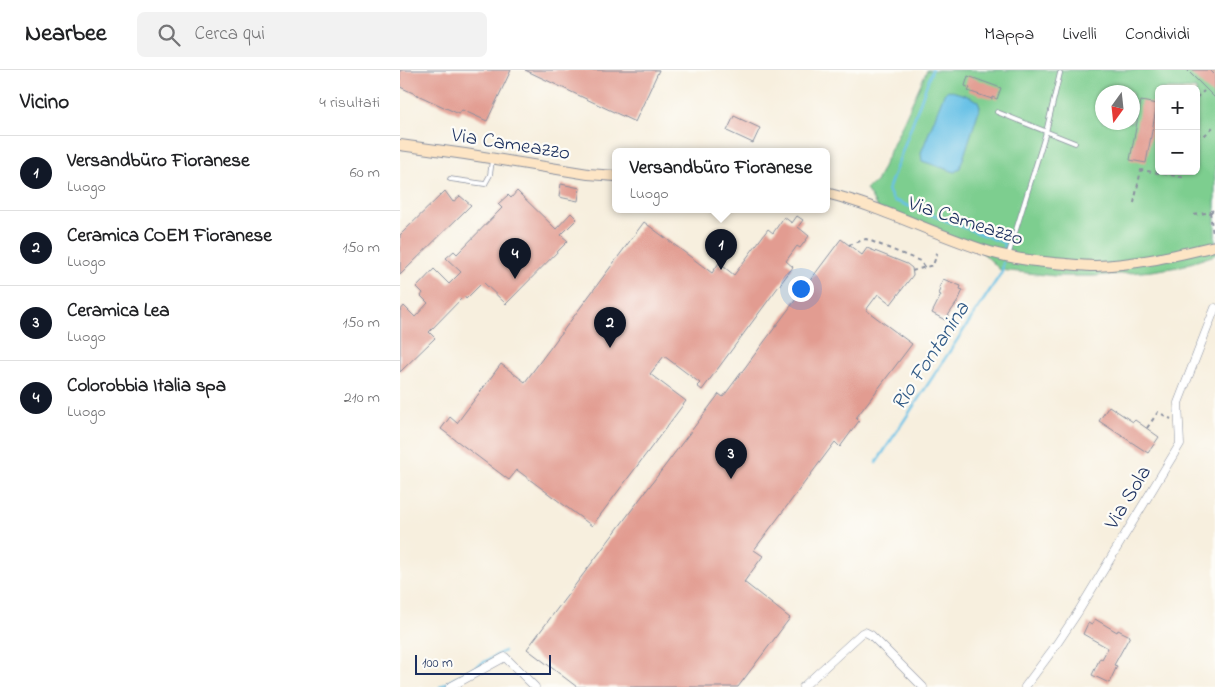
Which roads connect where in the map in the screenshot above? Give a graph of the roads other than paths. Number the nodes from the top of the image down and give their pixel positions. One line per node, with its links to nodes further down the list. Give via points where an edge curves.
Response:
1 (1060, 73): 3 (lane)
2 (997, 112): 3 (lane)
3 (1046, 132): 4 (lane); 11 (lane)
4 (1075, 143)
5 (400, 145): 6 (street, Via Cameazzo)
6 (492, 159): 7 (street, Via Cameazzo); 8 (lane, via 485,184)
7 (612, 176)
8 (450, 179)
9 (830, 194): 11 (street, Via Cameazzo)
10 (1215, 246): 11 (street, Via Cameazzo, via 1147,261 1095,266)
11 (1008, 256)
12 (1215, 308): 17 (street, Via Sola, via 1178,403 1180,444 1078,612)
13 (450, 687): 14 (street, via 505,657)
14 (535, 687)
15 (803, 687): 16 (street, via 865,632)
16 (923, 687)
17 (1026, 687)

